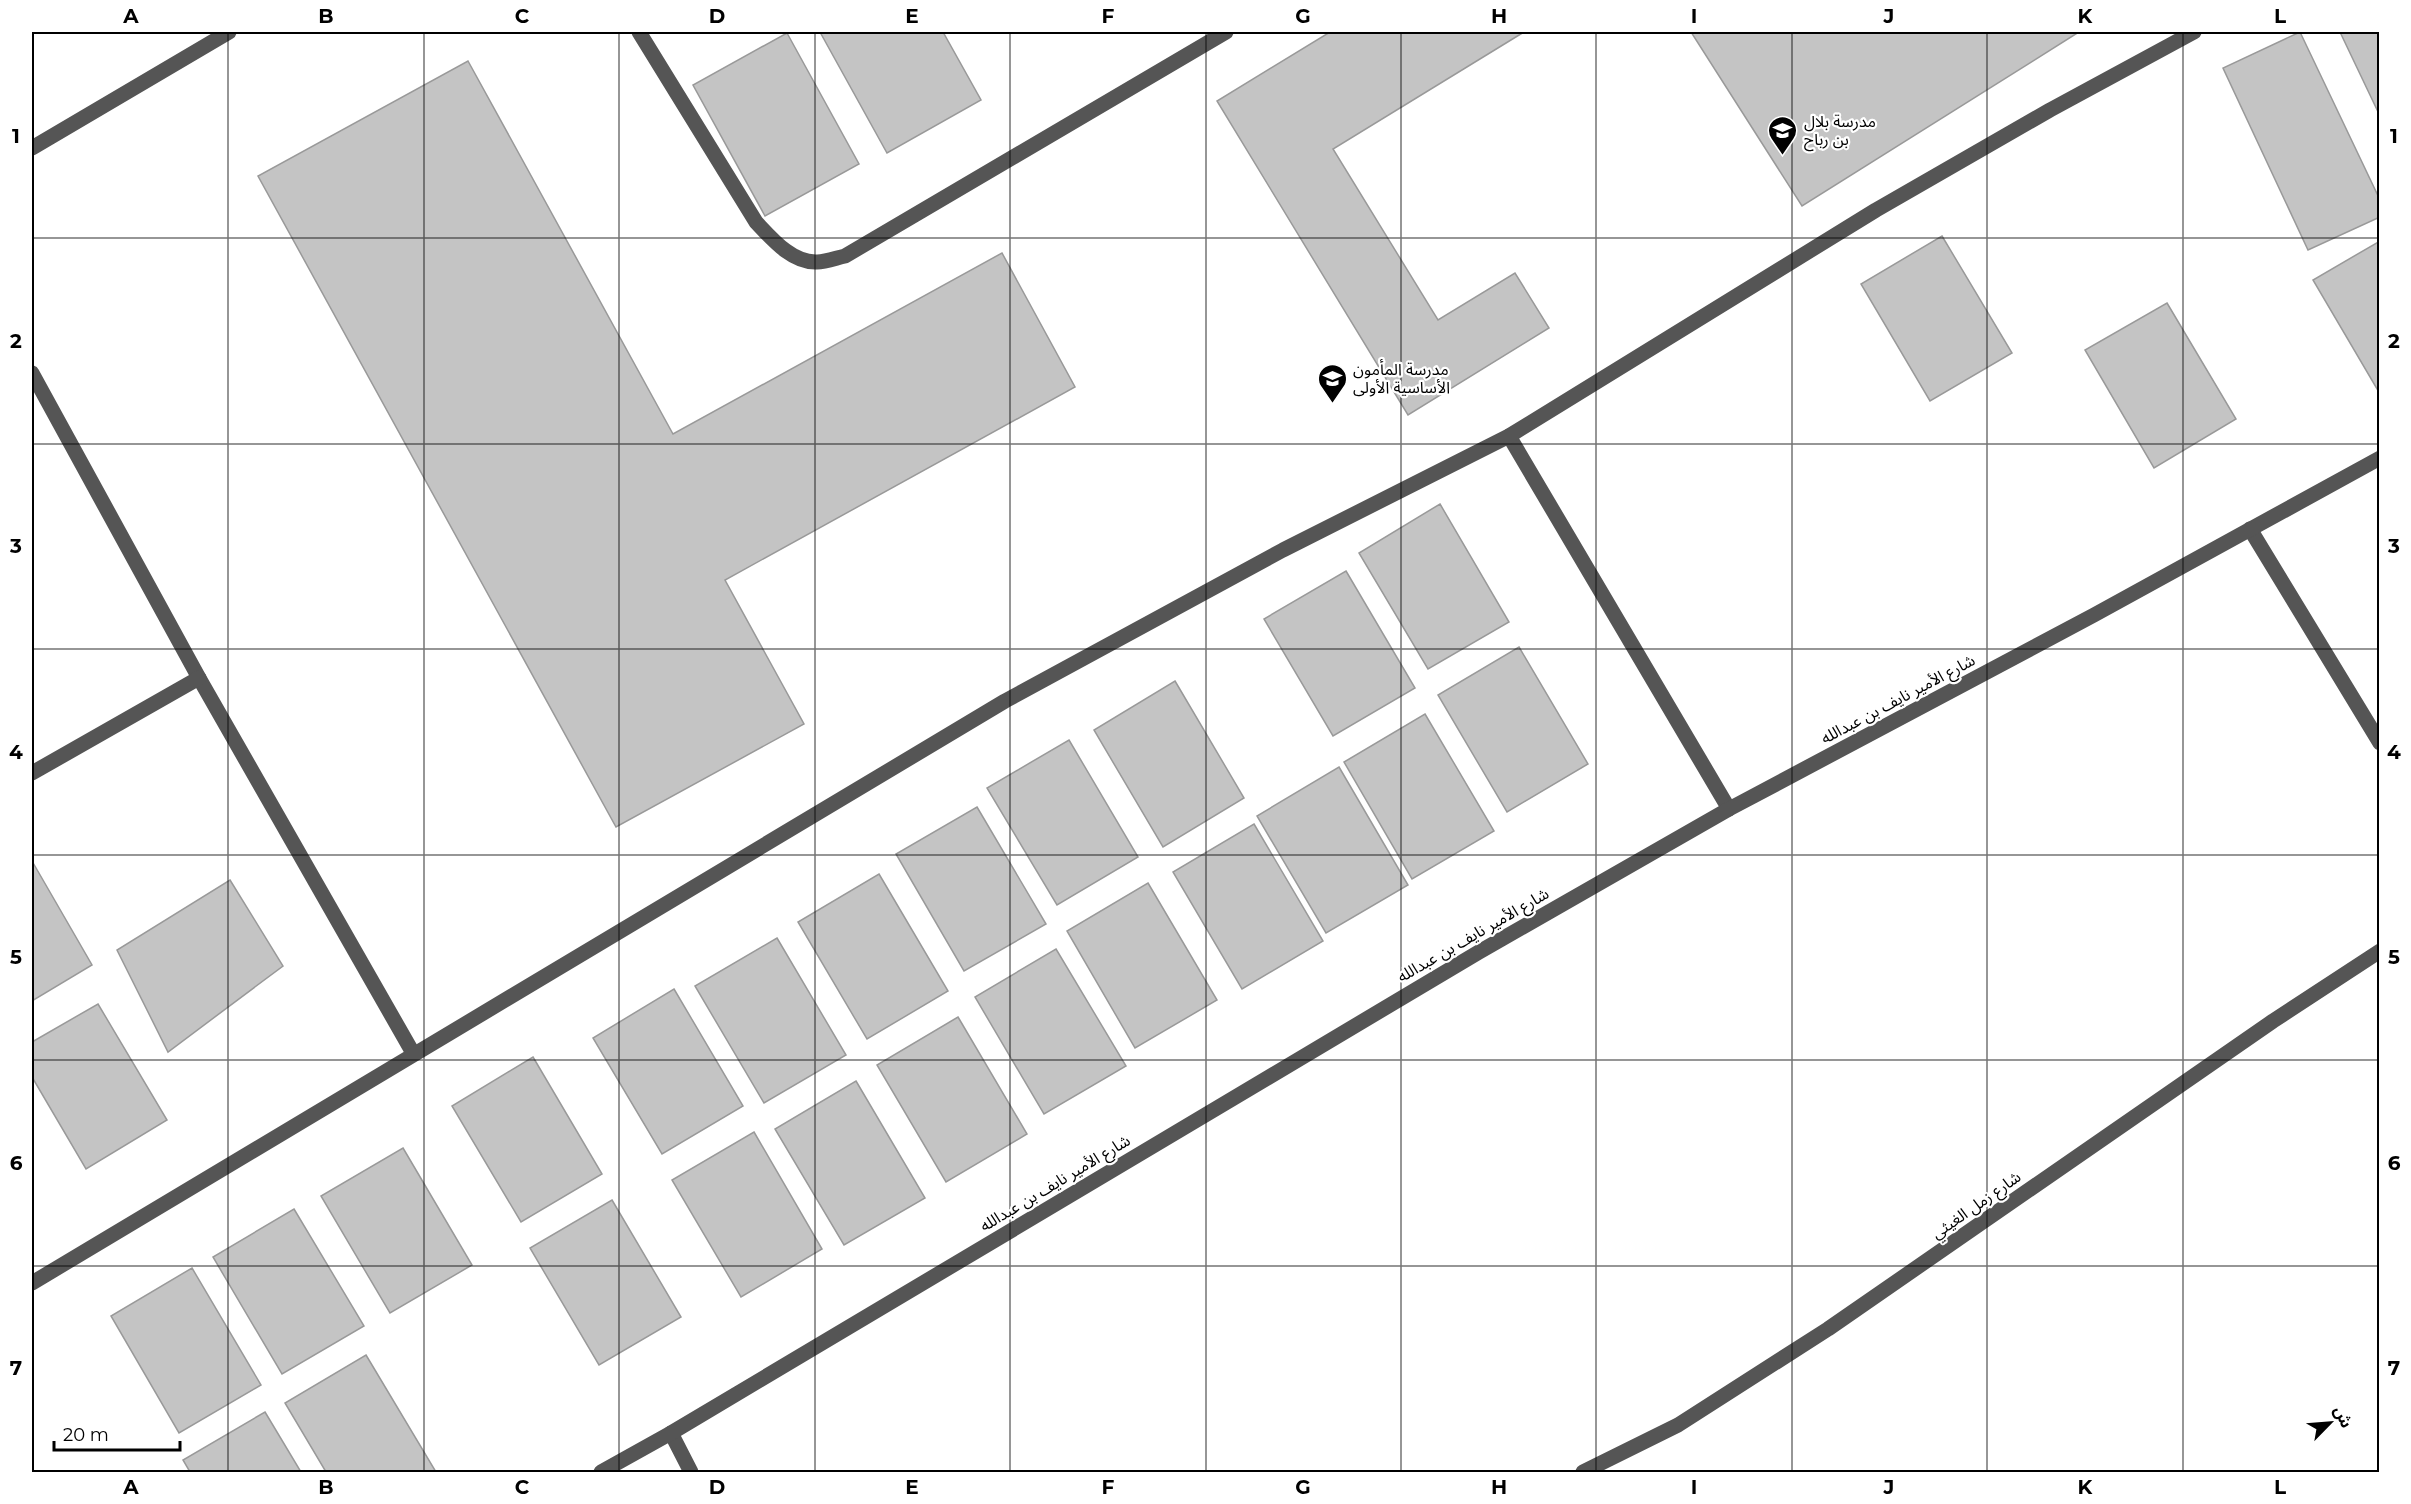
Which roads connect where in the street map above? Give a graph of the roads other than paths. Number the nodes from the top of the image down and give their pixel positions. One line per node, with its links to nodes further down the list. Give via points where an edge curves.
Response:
1 (229, 32): 5 (street)
2 (639, 32): 3 (street, via 756,222 792,255 816,262 845,256)
3 (1226, 32)
4 (2194, 32): 7 (street, via 1876,210)
5 (32, 148)
6 (32, 373): 10 (street)
7 (1509, 436): 13 (street); 15 (street, via 1283,550 1005,700)
8 (2379, 458): 9 (street, شارع الأمير نايف بن عبدالله)
9 (2250, 529): 11 (street); 13 (street, شارع الأمير نايف بن عبدالله)
10 (199, 678): 12 (street); 15 (street)
11 (2379, 743)
12 (32, 773)
13 (1729, 809): 17 (street, شارع الأمير نايف بن عبدالله, via 1479,952)
14 (2379, 951): 20 (street, شارع زمل الغيثي, via 1828,1329 1678,1425)
15 (413, 1053): 16 (street)
16 (32, 1283)
17 (670, 1433): 18 (street, شارع الأمير نايف بن عبدالله); 19 (street)
18 (601, 1473)
19 (691, 1473)
20 (1583, 1473)

